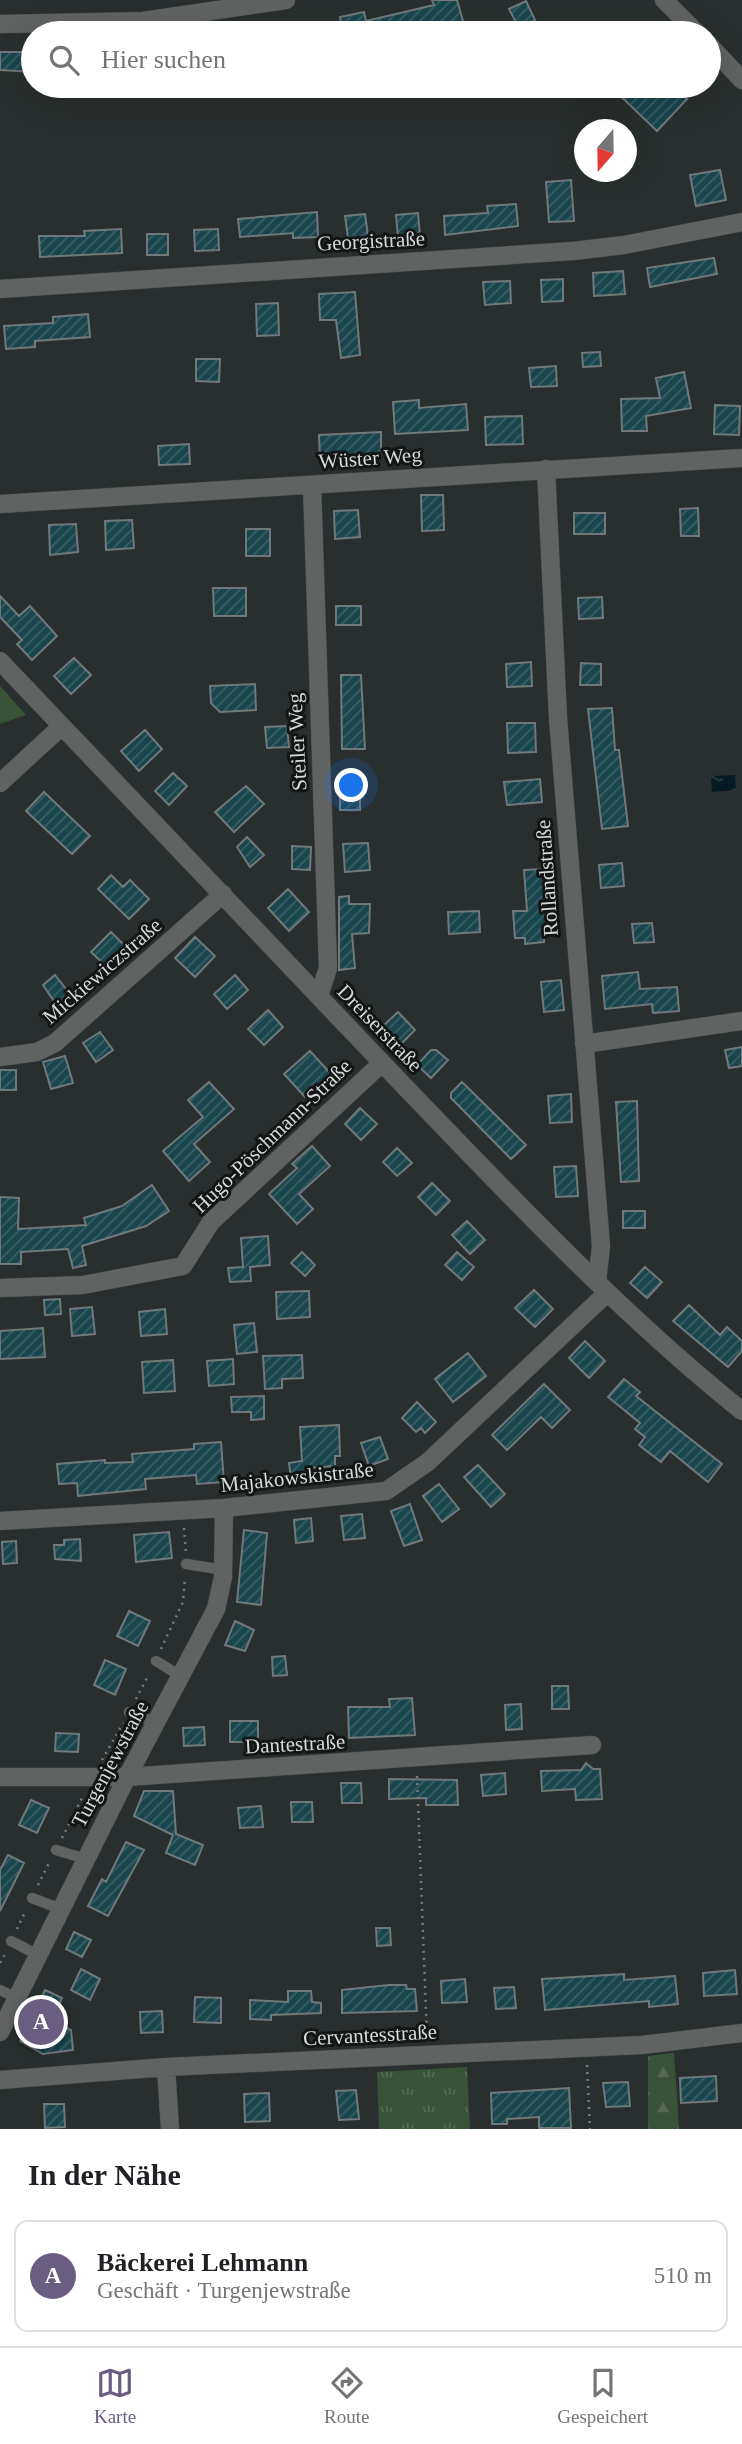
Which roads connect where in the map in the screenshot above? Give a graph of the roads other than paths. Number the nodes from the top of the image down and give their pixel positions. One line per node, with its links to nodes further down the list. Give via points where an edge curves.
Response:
1 (286, 0): 3 (street)
2 (664, 0): 4 (street)
3 (143, 21)
4 (685, 21)
5 (0, 24): 6 (street)
6 (21, 24)
7 (721, 58): 8 (street)
8 (742, 80)
9 (742, 222): 10 (street, Georgistraße, via 573,251)
10 (0, 289)
11 (742, 458): 12 (street, Wüster Weg)
12 (546, 469): 13 (street, Wüster Weg); 21 (street, Rollandstraße, via 558,718)
13 (312, 485): 14 (street, Wüster Weg); 19 (street, Steiler Weg, via 328,968)
14 (0, 504)
15 (0, 662): 16 (street, Dreiserstraße)
16 (62, 726): 17 (street); 18 (street, Dreiserstraße)
17 (0, 783)
18 (223, 894): 19 (street, Dreiserstraße); 22 (street, Mickiewiczstraße, via 55,1043 37,1052)
19 (319, 996): 23 (street, Dreiserstraße)
20 (742, 1021): 21 (street)
21 (584, 1044): 25 (street, Rollandstraße)
22 (0, 1057)
23 (382, 1063): 24 (street, Hugo-Pöschmann-Straße, via 211,1222 183,1266 83,1285); 25 (street, Dreiserstraße)
24 (0, 1288)
25 (602, 1288): 26 (street, Dreiserstraße); 27 (street, Majakowskistraße, via 428,1462 386,1491)
26 (742, 1412)
27 (223, 1508): 28 (street, Majakowskistraße); 30 (street, Turgenjewstraße)
28 (0, 1521)
29 (186, 1564): 30 (lane)
30 (223, 1570): 32 (street, Turgenjewstraße, via 216,1609)
31 (156, 1661): 32 (lane)
32 (182, 1677): 34 (street, Turgenjewstraße)
33 (129, 1712): 34 (lane)
34 (156, 1723): 37 (street, Turgenjewstraße)
35 (592, 1745): 37 (street, Dantestraße)
36 (0, 1777): 37 (street, Dantestraße)
37 (127, 1777): 39 (street, Turgenjewstraße)
38 (56, 1850): 39 (lane)
39 (86, 1859): 41 (street, Turgenjewstraße)
40 (32, 1898): 41 (lane)
41 (61, 1909): 43 (street, Turgenjewstraße)
42 (11, 1941): 43 (lane)
43 (38, 1955): 45 (street, Turgenjewstraße)
44 (0, 1990): 45 (lane)
45 (17, 1998): 46 (street, Turgenjewstraße)
46 (0, 2032)
47 (742, 2033): 48 (street, Cervantesstraße, via 587,2048)
48 (166, 2067): 49 (street, Cervantesstraße); 50 (street)
49 (0, 2080)
50 (170, 2129)

